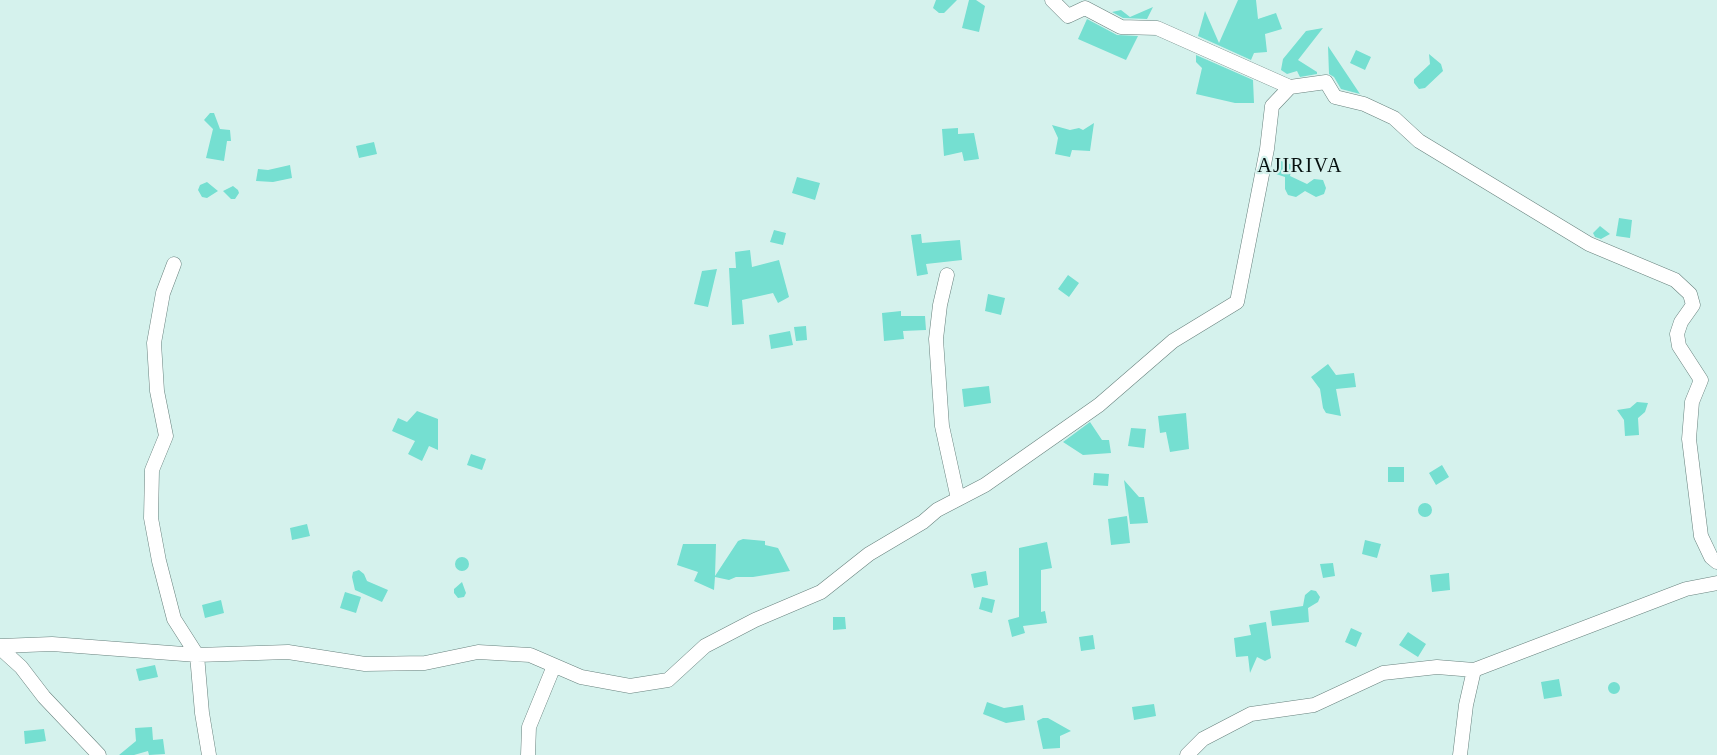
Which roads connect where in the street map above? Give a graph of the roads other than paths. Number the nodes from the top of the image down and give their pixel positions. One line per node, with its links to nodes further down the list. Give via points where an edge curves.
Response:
1 (1052, 0): 2 (street, via 1068,16 1085,8 1121,27 1157,28)
2 (1290, 87): 5 (street, via 1272,106 1237,302 1173,342 1099,405 985,485); 6 (street, via 1326,82 1335,97 1364,104 1394,118 1419,141 1589,244 1675,280 1690,294 1693,305 1677,334 1679,346 1701,380 1692,402 1689,439 1701,536)
3 (174, 264): 9 (street, via 163,293 154,343 157,391 166,436 152,470 151,518 174,619)
4 (947, 275): 5 (street, via 936,339 942,426)
5 (958, 499): 10 (street, via 869,554 821,592 705,646 668,680 630,686 581,677)
6 (1717, 562)
7 (1717, 583): 11 (street, via 1686,589)
8 (0, 647): 9 (street, via 52,644); 12 (street)
9 (197, 655): 10 (street, via 288,652 366,664 425,663 478,652 530,655); 13 (street)
10 (554, 666): 14 (street, via 529,727)
11 (1474, 670): 15 (street, via 1437,667 1383,673 1314,705 1251,714 1203,739); 16 (street)
12 (99, 755)
13 (209, 755)
14 (528, 755)
15 (1187, 755)
16 (1460, 755)

